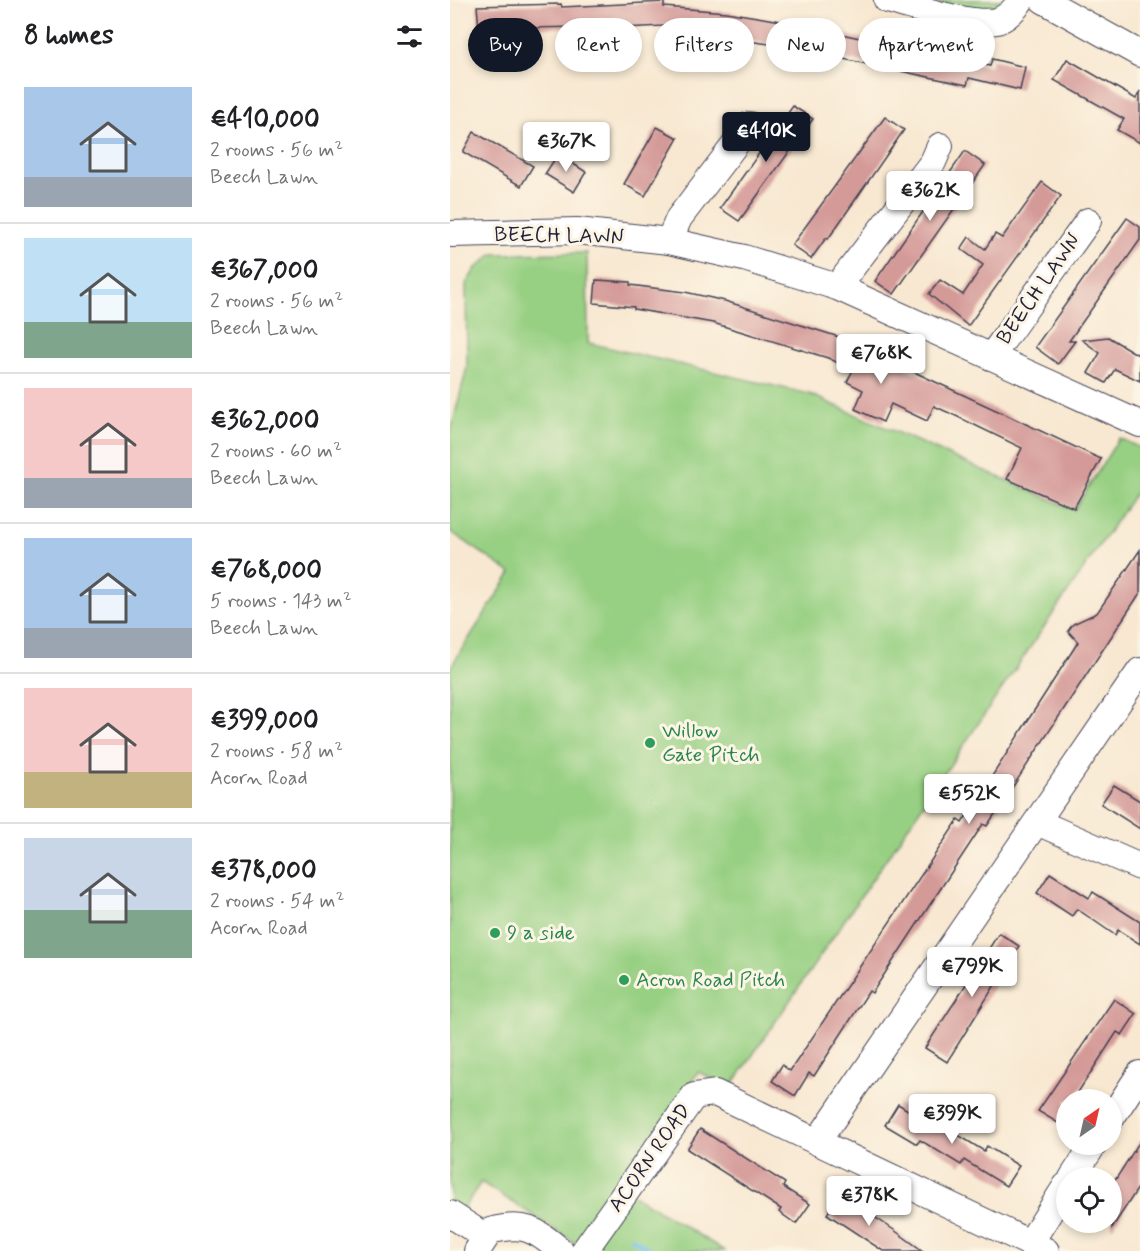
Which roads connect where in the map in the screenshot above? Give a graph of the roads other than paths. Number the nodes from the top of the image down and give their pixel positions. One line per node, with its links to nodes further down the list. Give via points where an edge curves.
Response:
1 (887, 0): 2 (street, via 979,22 999,20)
2 (1021, 0)
3 (1043, 0): 4 (street)
4 (1140, 54)
5 (750, 125): 9 (street, via 679,218)
6 (940, 146): 10 (street, via 933,162)
7 (1088, 221): 11 (street, BEECH LAWN)
8 (450, 234): 9 (street, BEECH LAWN, via 577,231)
9 (669, 241): 10 (street, BEECH LAWN, via 744,258)
10 (837, 287): 11 (street, BEECH LAWN)
11 (991, 357): 12 (street, BEECH LAWN)
12 (1140, 424)
13 (1140, 671): 14 (street)
14 (1036, 822): 15 (street); 18 (street)
15 (1140, 867)
16 (1140, 1074): 17 (street)
17 (1122, 1102)
18 (817, 1143): 23 (street, ACORN ROAD, via 715,1093 694,1096); 24 (street, ACORN ROAD)
19 (1056, 1208): 24 (street)
20 (450, 1214): 21 (street)
21 (481, 1244): 22 (street, via 490,1231 509,1226 530,1228)
22 (546, 1246)
23 (587, 1247)
24 (1038, 1247)

